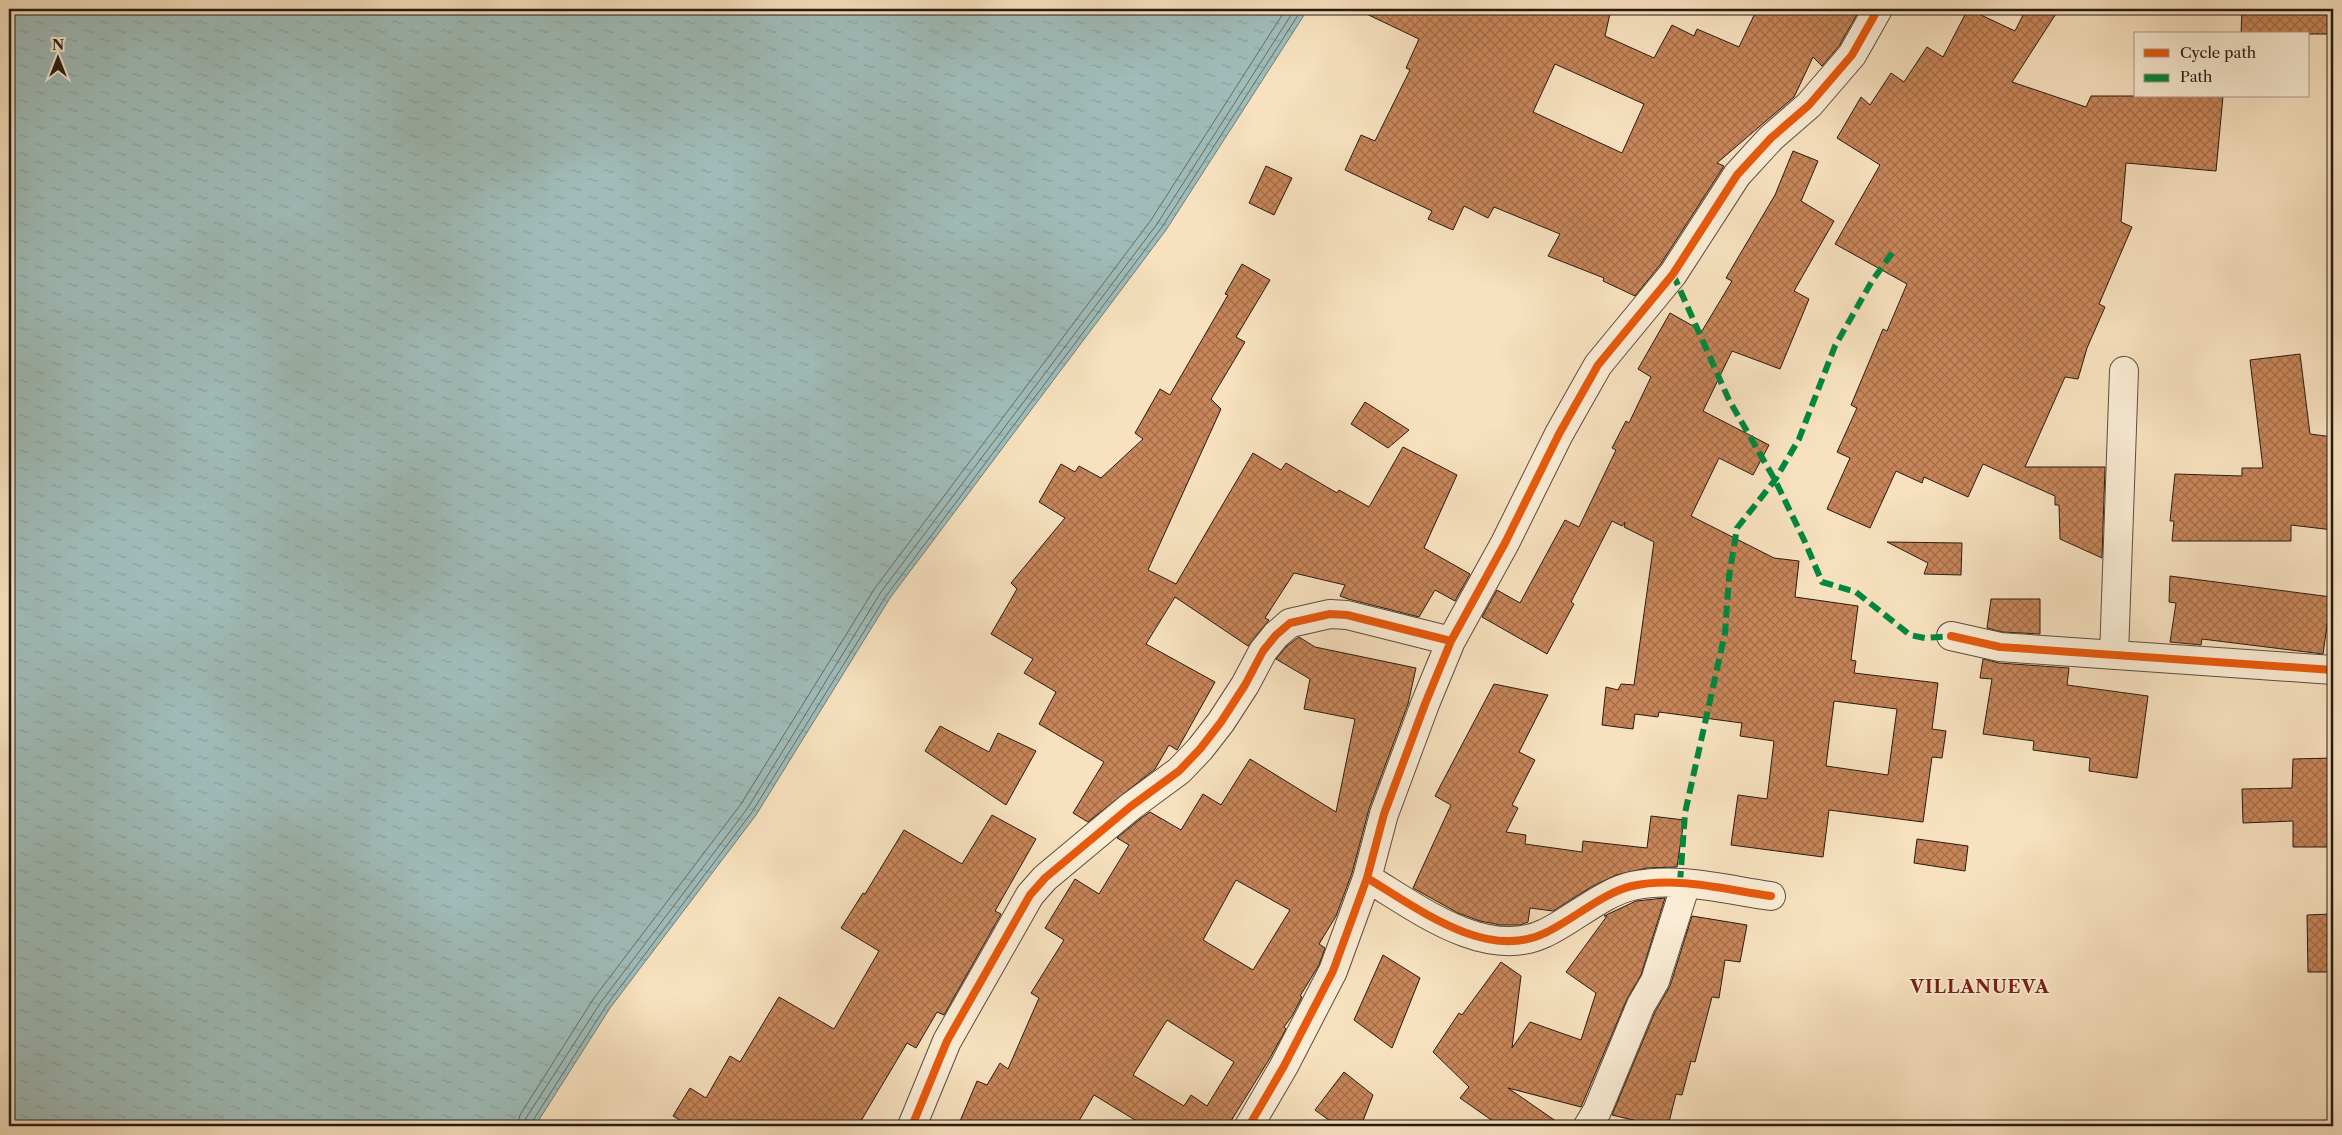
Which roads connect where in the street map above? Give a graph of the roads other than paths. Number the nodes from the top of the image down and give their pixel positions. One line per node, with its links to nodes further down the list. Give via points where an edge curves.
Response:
1 (1878, 9): 4 (street, via 1852,55 1809,105 1738,175 1673,274 1598,365)
2 (2124, 371): 5 (street)
3 (1951, 636): 5 (street, via 2000,647)
4 (1451, 641): 7 (street, via 1384,814); 10 (street, via 1330,614 1290,623 1276,635 1221,722 1179,771 1130,807 1045,878 1030,895 947,1041)
5 (2114, 655): 6 (street)
6 (2333, 670)
7 (1367, 878): 8 (street, via 1438,920 1498,942 1544,934 1629,887); 11 (street, via 1333,971)
8 (1686, 884): 9 (street); 12 (street, via 1655,981)
9 (1772, 896)
10 (912, 1126)
11 (1249, 1126)
12 (1588, 1126)

